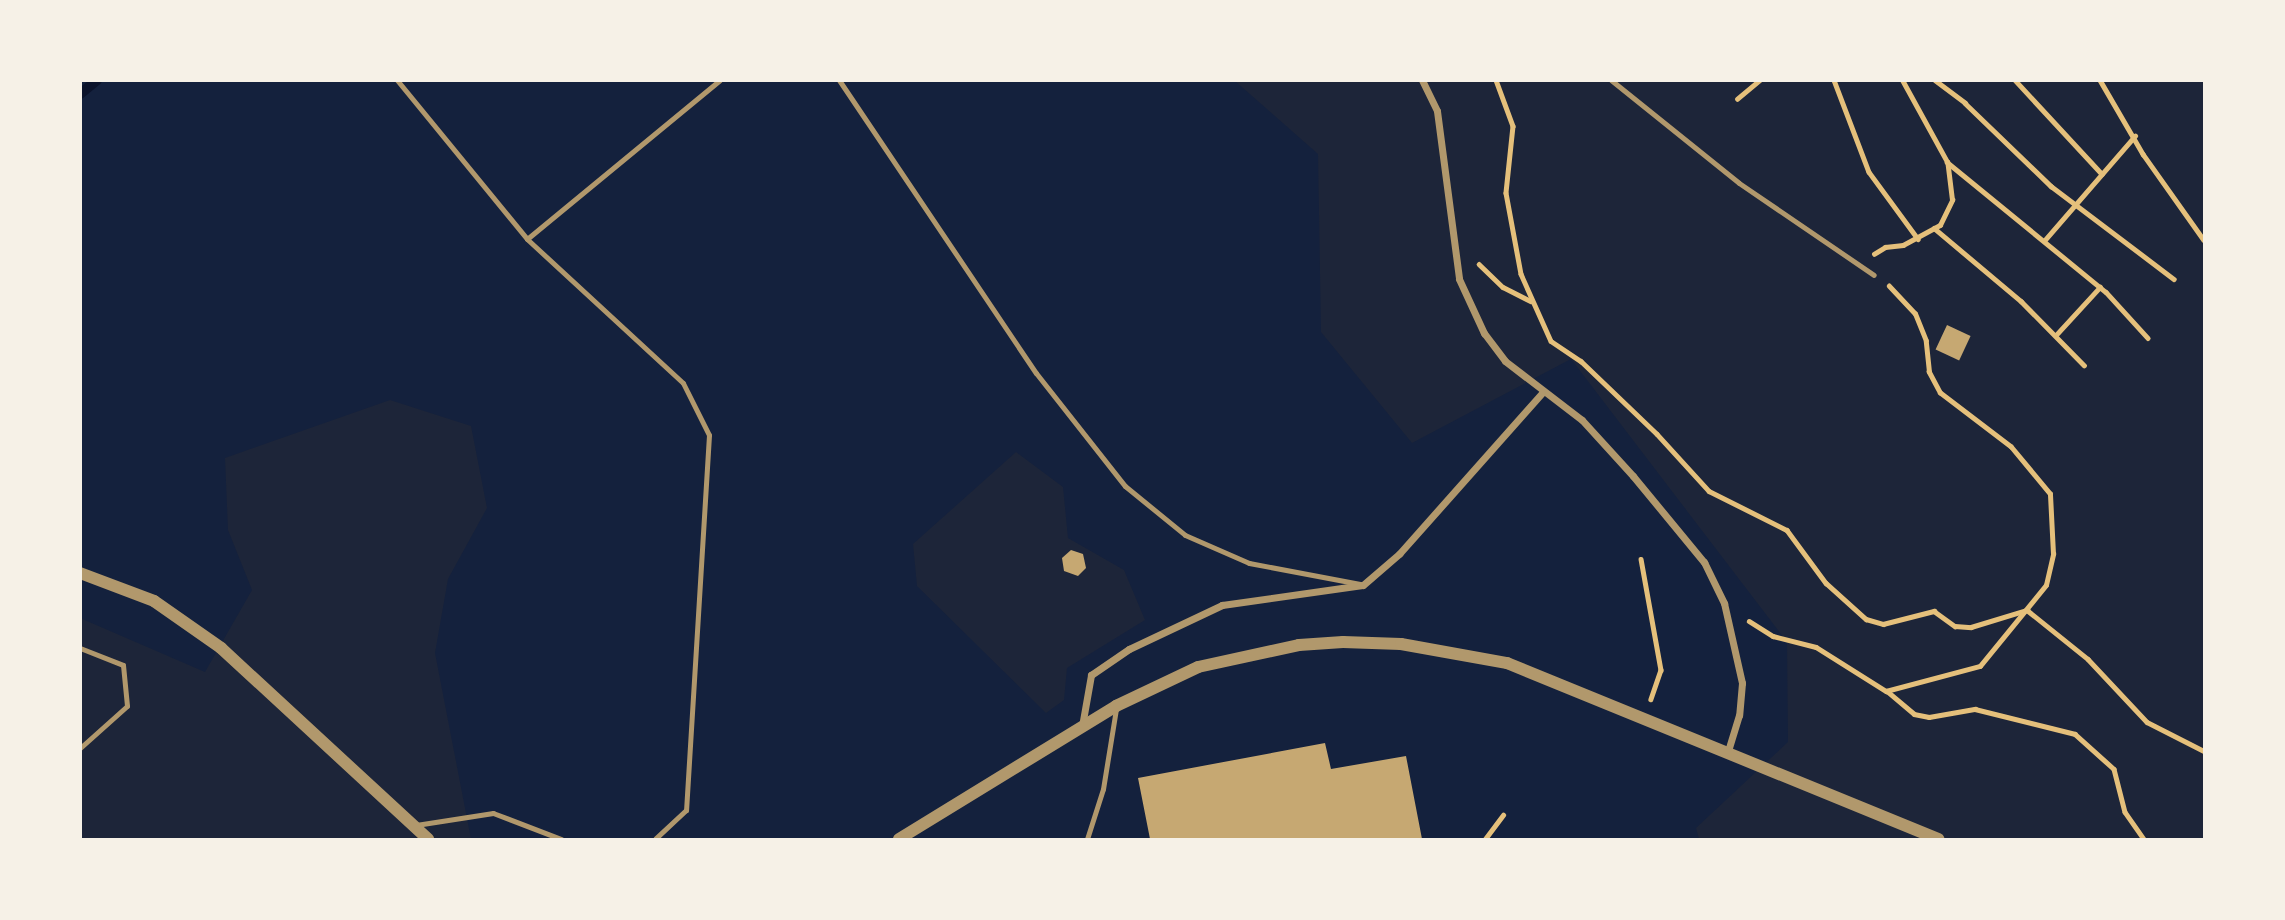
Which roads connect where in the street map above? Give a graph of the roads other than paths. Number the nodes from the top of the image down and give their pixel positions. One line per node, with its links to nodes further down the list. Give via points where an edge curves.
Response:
1 (397, 80): 6 (lane)
2 (720, 80): 6 (lane)
3 (839, 80): 10 (lane, via 1036,373 1125,486 1185,535 1249,563)
4 (1422, 80): 8 (street, via 1437,111 1459,279 1484,333 1505,362)
5 (1611, 80): 7 (lane, via 1739,183)
6 (527, 239): 19 (lane, via 683,383 709,435 686,810)
7 (1874, 275)
8 (1542, 393): 10 (street, via 1399,554); 15 (street, via 1582,420 1704,562 1724,603 1742,683 1740,716)
9 (80, 573): 16 (street, via 154,601 222,648)
10 (1363, 585): 13 (street, via 1222,605 1129,649 1091,675)
11 (80, 648): 14 (lane, via 123,665 127,706)
12 (1116, 706): 13 (street); 15 (street, via 1198,667 1298,645 1401,644 1507,663); 21 (lane, via 1102,789)
13 (1082, 726): 20 (street)
14 (80, 748)
15 (1728, 752): 22 (street)
16 (415, 825): 17 (street); 18 (lane, via 493,813)
17 (428, 839)
18 (561, 839)
19 (655, 839)
20 (899, 839)
21 (1087, 839)
22 (1939, 839)

